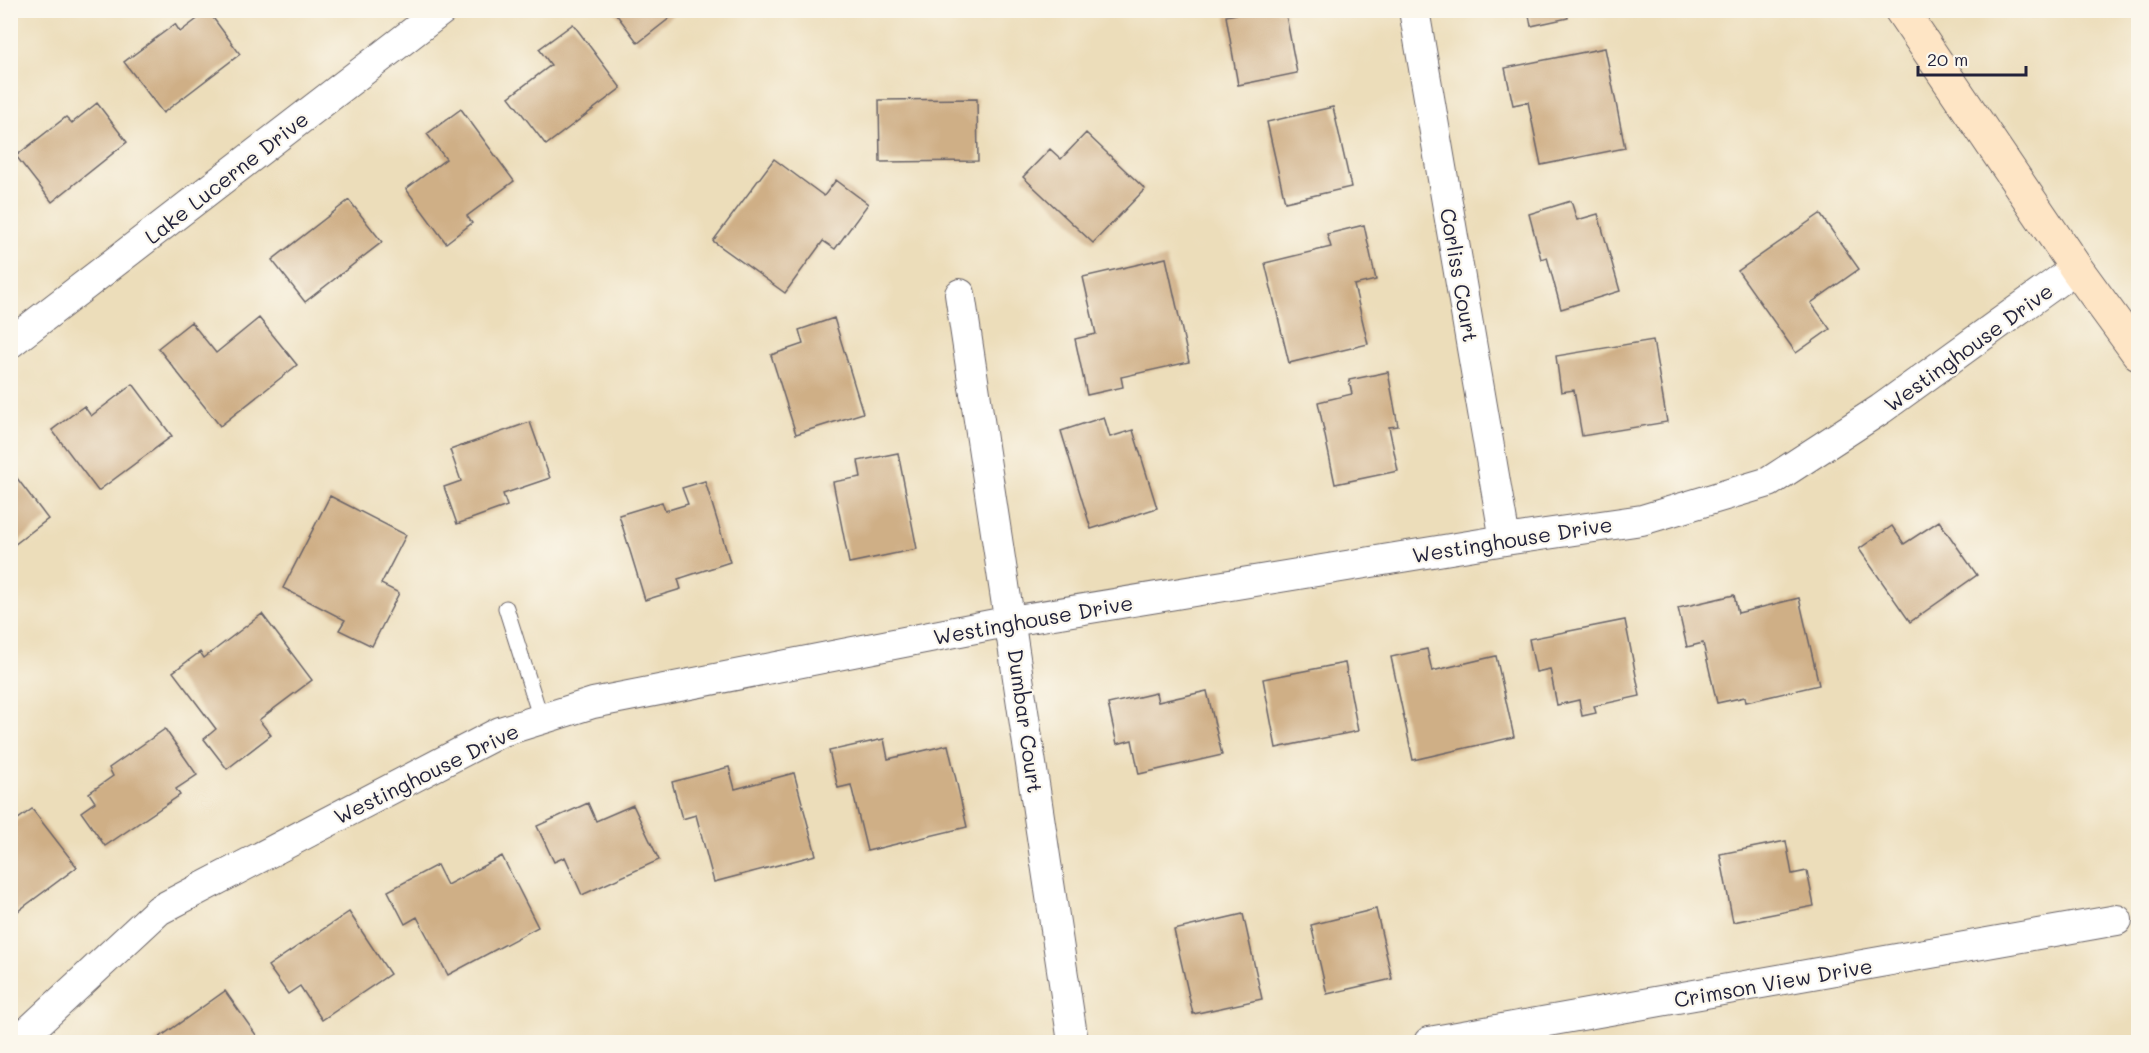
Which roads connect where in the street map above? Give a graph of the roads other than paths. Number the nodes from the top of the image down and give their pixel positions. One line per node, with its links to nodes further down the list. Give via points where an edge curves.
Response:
1 (442, 10): 6 (street, Lake Lucerne Drive)
2 (1414, 10): 8 (street, Corliss Court)
3 (1900, 10): 4 (street)
4 (2076, 268): 7 (street); 8 (street, Westinghouse Drive, via 1881,410 1769,482 1642,520)
5 (960, 294): 10 (street, Dumbar Court)
6 (10, 343)
7 (2139, 353)
8 (1504, 540): 10 (street, Westinghouse Drive)
9 (506, 608): 11 (lane)
10 (1011, 621): 11 (street, Westinghouse Drive, via 593,703); 15 (street, Dumbar Court)
11 (541, 719): 14 (street, Westinghouse Drive, via 500,732 159,910)
12 (2117, 920): 13 (street, Crimson View Drive)
13 (1485, 1038): 16 (street, Crimson View Drive)
14 (17, 1042)
15 (1073, 1042)
16 (1429, 1042)

